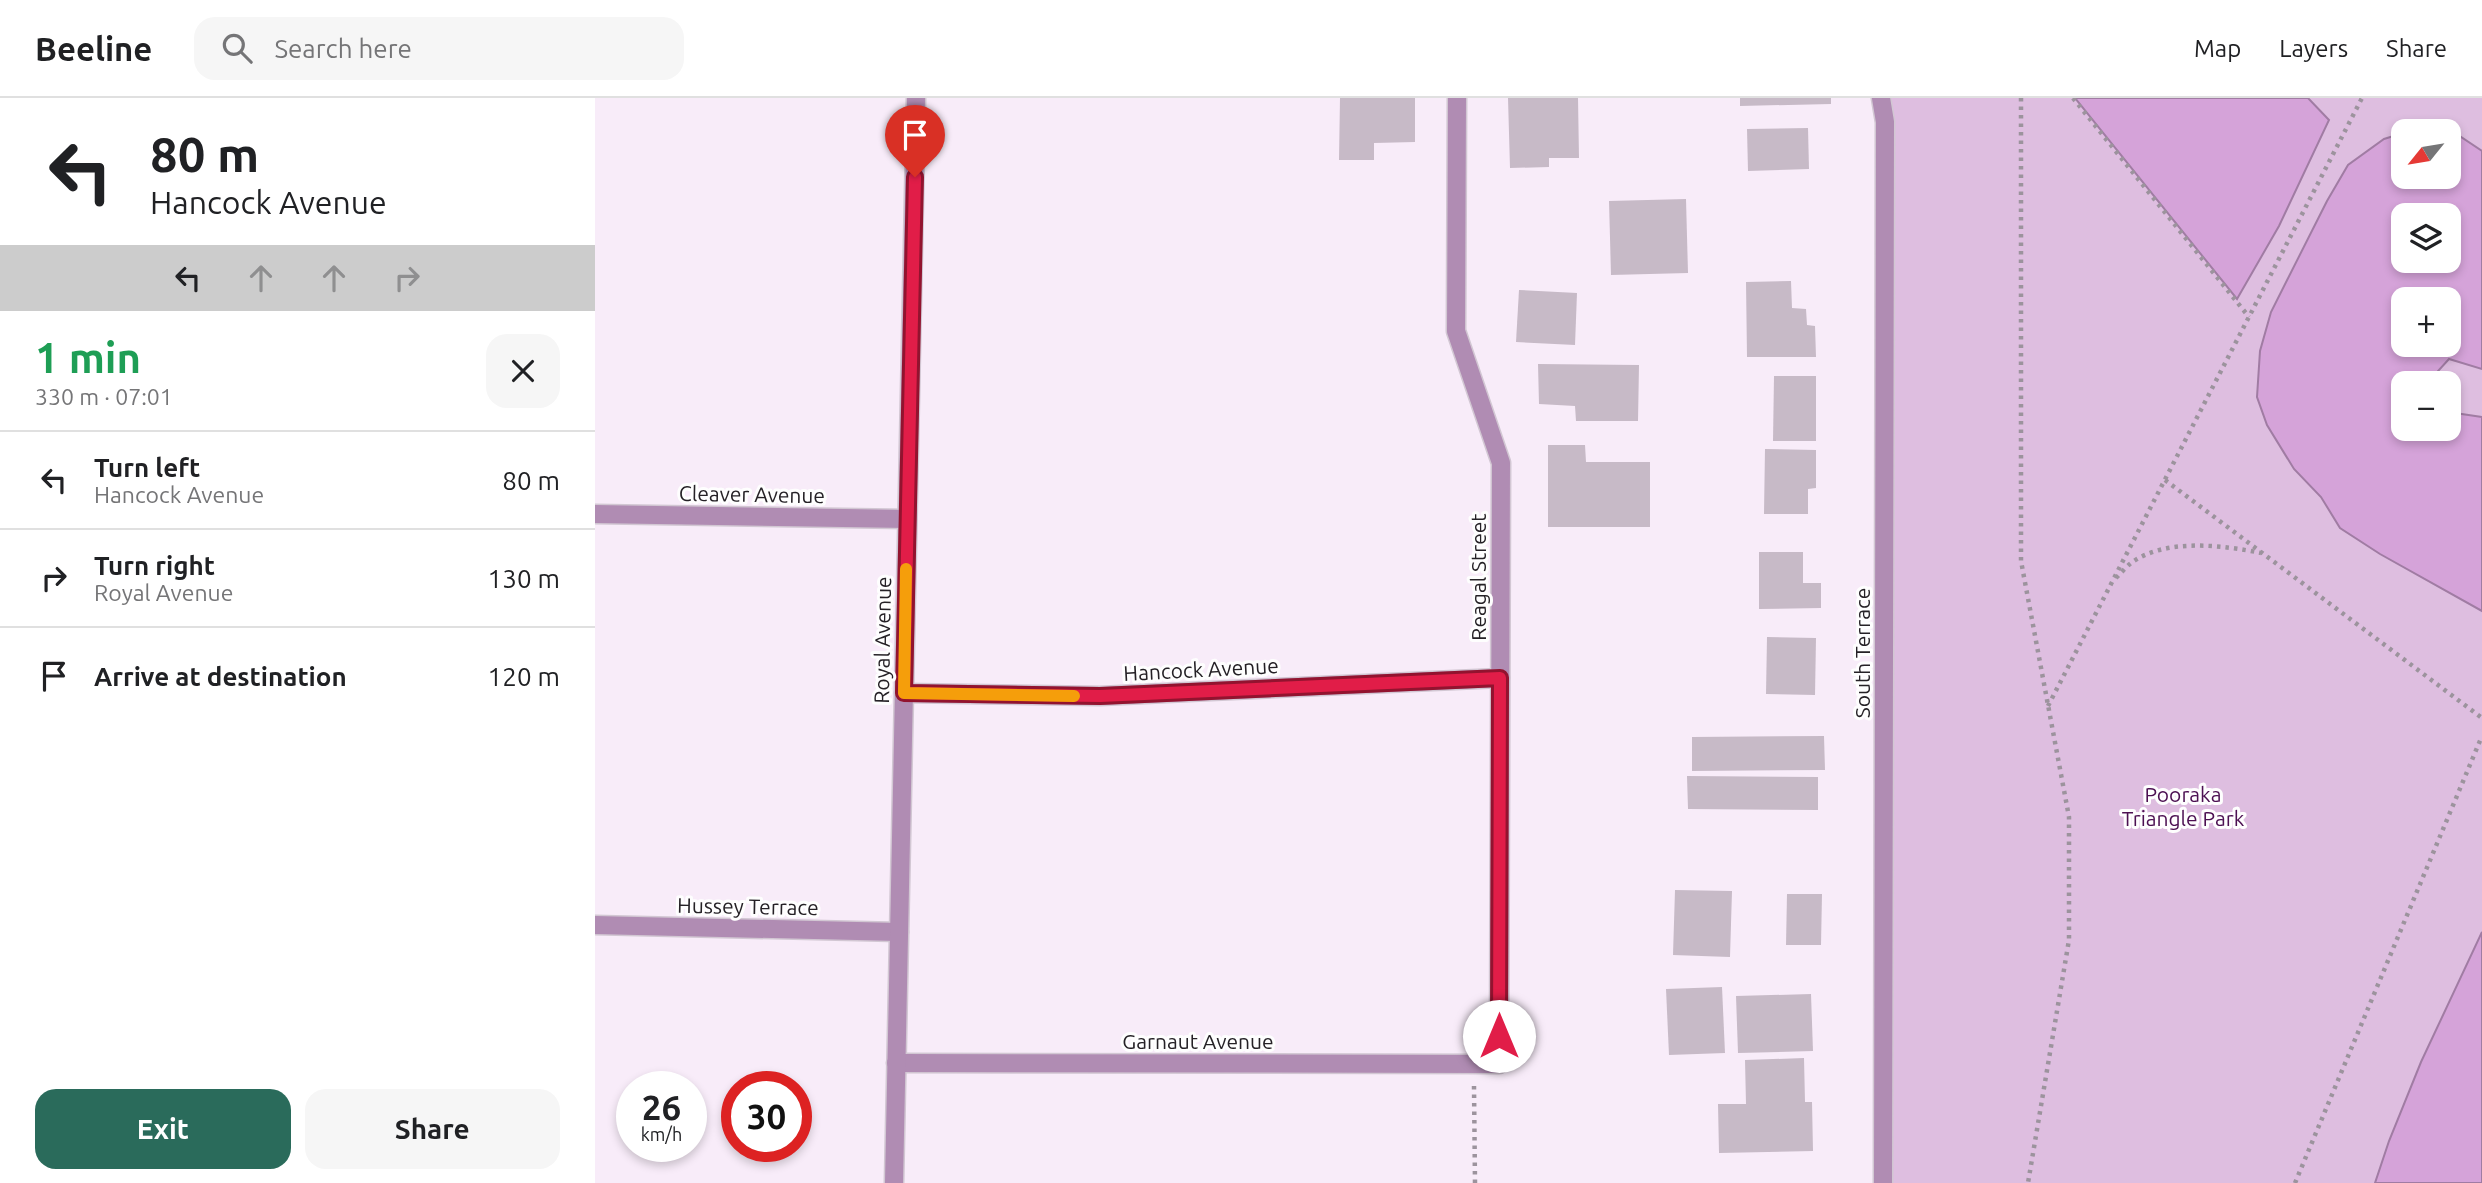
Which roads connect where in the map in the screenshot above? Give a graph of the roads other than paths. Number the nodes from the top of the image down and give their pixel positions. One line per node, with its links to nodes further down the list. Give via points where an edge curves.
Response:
1 (916, 98): 7 (street, Royal Avenue)
2 (1457, 98): 8 (street, Reagal Street, via 1456,331 1501,463)
3 (1881, 98): 5 (street, South Terrace)
4 (1891, 98): 5 (street, South Terrace)
5 (1885, 122): 15 (street, South Terrace)
6 (595, 514): 7 (street, Cleaver Avenue)
7 (908, 519): 9 (street, Royal Avenue)
8 (1500, 678): 9 (street, Hancock Avenue, via 1100,696); 13 (street, Reagal Street)
9 (904, 693): 11 (street, Royal Avenue)
10 (595, 925): 11 (street, Hussey Terrace)
11 (899, 932): 12 (street, Royal Avenue)
12 (896, 1063): 13 (street, Garnaut Avenue); 14 (street, Royal Avenue)
13 (1499, 1064)
14 (894, 1183)
15 (1883, 1183)

